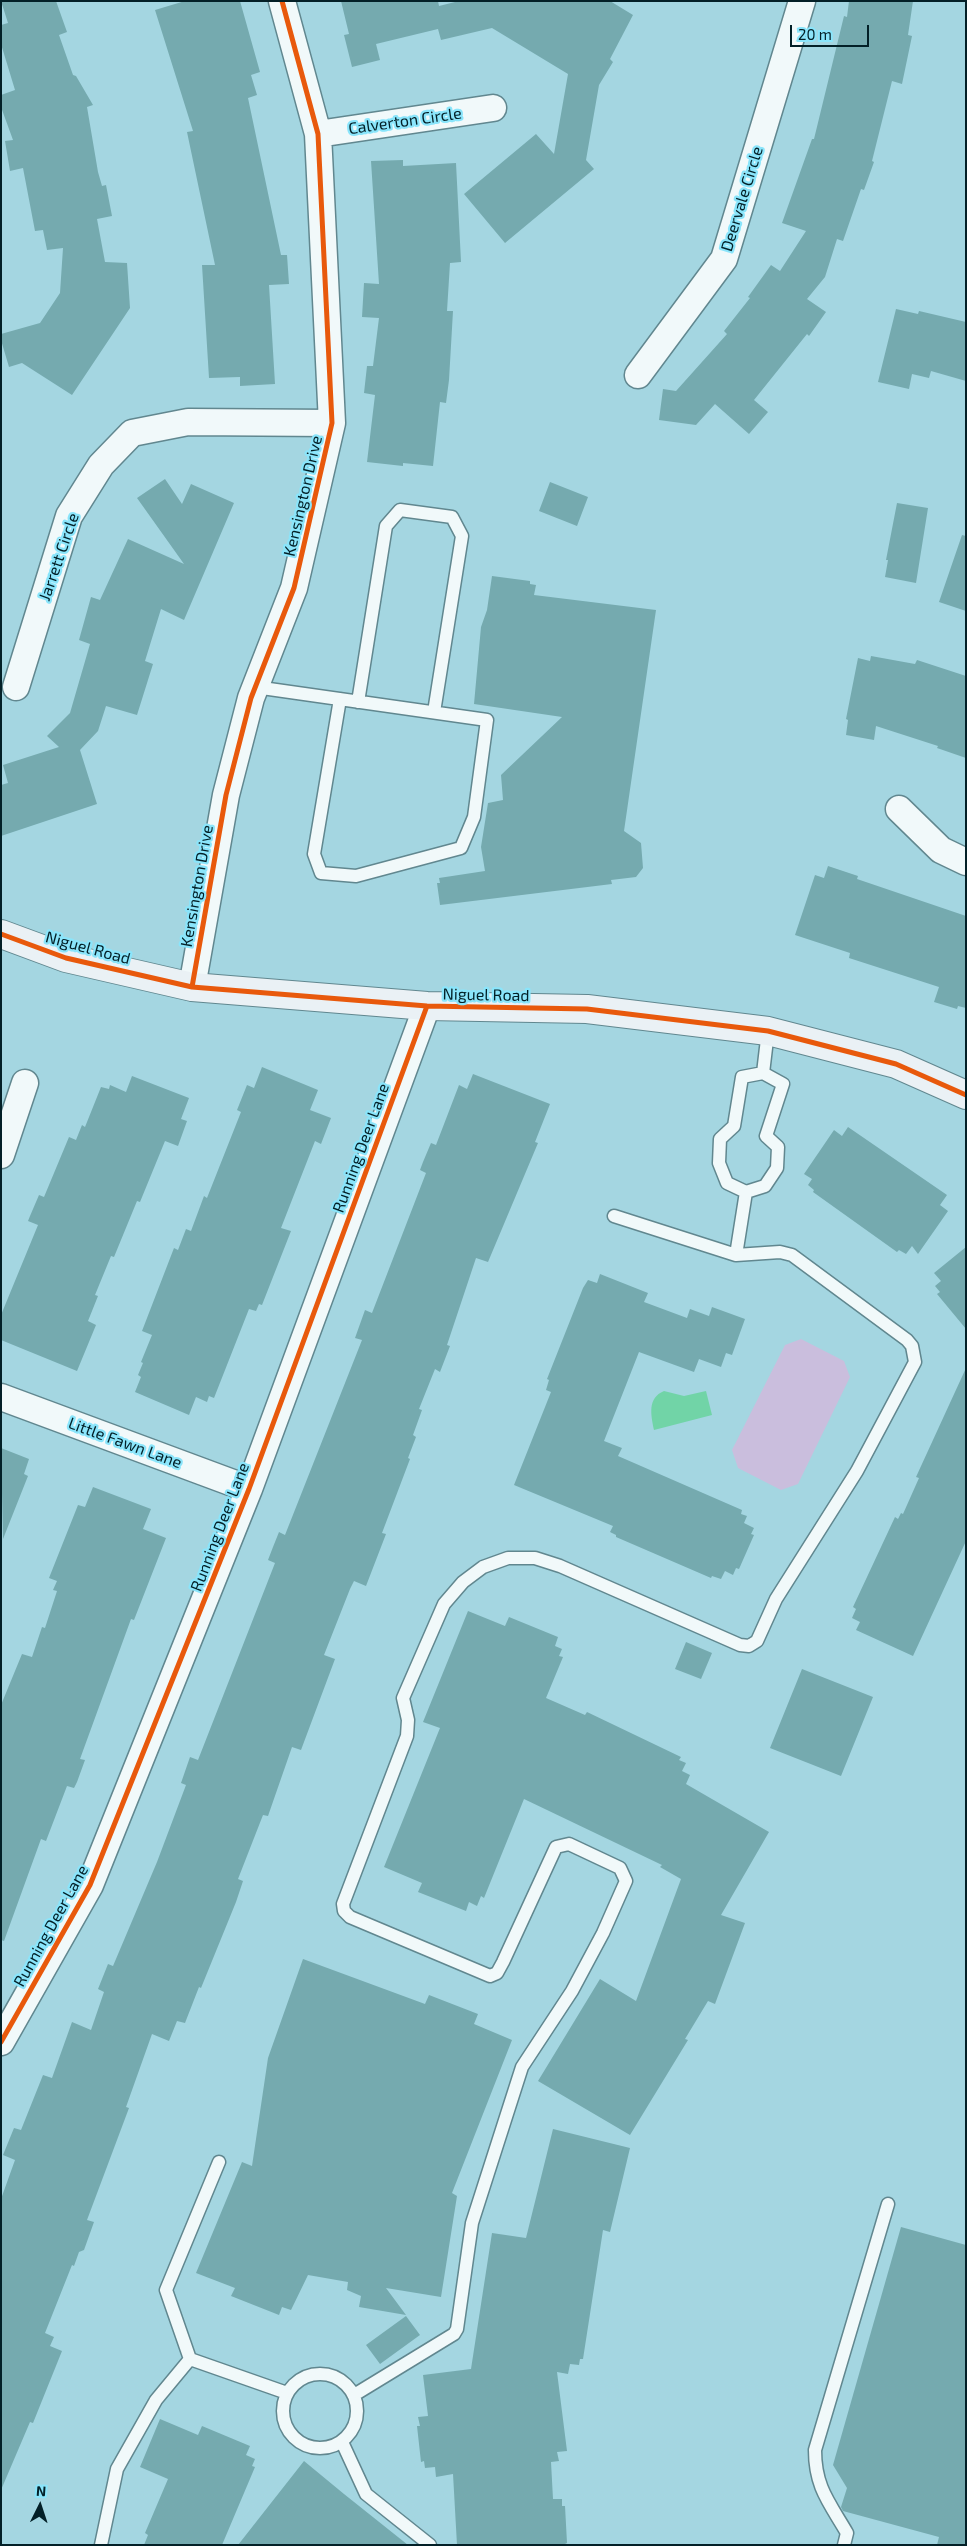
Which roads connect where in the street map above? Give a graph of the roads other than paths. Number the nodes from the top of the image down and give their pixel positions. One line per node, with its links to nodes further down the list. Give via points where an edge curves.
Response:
1 (282, 1): 4 (street, Kensington Drive)
2 (802, 1): 5 (street, Deervale Circle, via 724,259)
3 (493, 108): 4 (street, Calverton Circle)
4 (318, 134): 6 (street, Kensington Drive)
5 (638, 375)
6 (332, 423): 7 (street, Jarrett Circle, via 188,422 132,433 101,465 69,516); 8 (street, Kensington Drive, via 294,588)
7 (16, 687)
8 (255, 687): 9 (lane); 15 (street, Kensington Drive, via 226,795)
9 (340, 699): 10 (lane); 11 (lane, via 314,854 321,873 356,876 461,848 474,817 487,720)
10 (358, 702): 11 (lane); 11 (lane, via 386,526 400,510 452,517 462,536)
11 (434, 712)
12 (899, 810): 13 (street, via 941,850)
13 (966, 862)
14 (1, 934): 15 (main road, Niguel Road, via 66,958)
15 (192, 987): 16 (main road, Niguel Road)
16 (427, 1006): 17 (main road, Niguel Road, via 587,1009); 26 (street, Running Deer Lane)
17 (768, 1031): 18 (lane); 20 (main road, Niguel Road, via 896,1064)
18 (763, 1072): 22 (lane, via 742,1077 734,1126 720,1138 719,1163 728,1183); 22 (lane, via 783,1084 766,1136 778,1147 777,1168 765,1186)
19 (25, 1083): 21 (street)
20 (966, 1095)
21 (1, 1155)
22 (746, 1192): 24 (lane)
23 (614, 1216): 24 (lane)
24 (736, 1255): 32 (lane, via 780,1252 792,1255 908,1340 915,1362 857,1471 776,1599 756,1641 749,1646 740,1645 536,1558 508,1558 483,1567 463,1582 444,1604 403,1698 408,1720 407,1736 343,1904 344,1911 350,1917 490,1976 497,1973 503,1962 556,1847 568,1844 620,1868 626,1881 572,1991 522,2068 472,2224 457,2329 454,2334)
25 (1, 1397): 26 (street, Little Fawn Lane)
26 (249, 1489): 27 (street, Running Deer Lane, via 90,1885)
27 (1, 2042)
28 (219, 2162): 30 (lane, via 166,2290)
29 (888, 2204): 36 (lane, via 815,2450 815,2472 821,2489 847,2533)
30 (190, 2359): 31 (lane); 34 (lane, via 156,2400 117,2470)
31 (287, 2393): 32 (lane, via 304,2377 322,2374 338,2378); 33 (lane, via 283,2415 293,2437 304,2445 317,2448)
32 (354, 2395): 33 (lane, via 357,2421)
33 (342, 2442): 35 (lane, via 366,2494)
34 (101, 2545)
35 (430, 2545)
36 (844, 2545)

